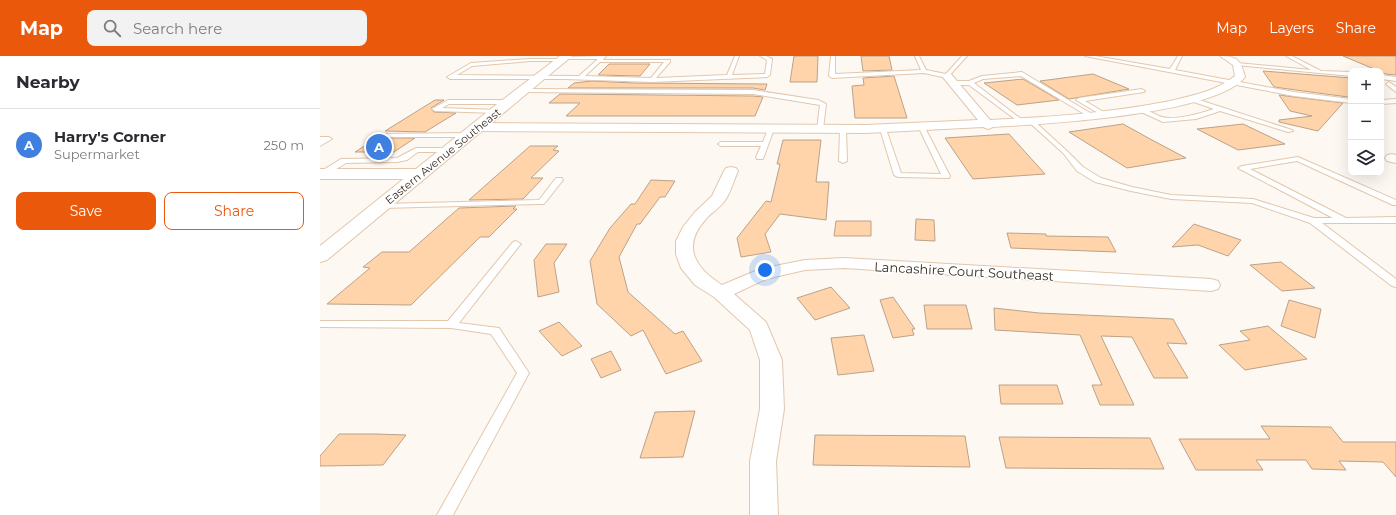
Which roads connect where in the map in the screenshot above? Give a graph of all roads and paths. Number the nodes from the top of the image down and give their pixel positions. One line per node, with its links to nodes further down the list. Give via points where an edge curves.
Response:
1 (737, 56): 17 (lane)
2 (762, 56): 17 (lane, via 770,59 767,74)
3 (833, 56): 13 (lane, via 832,76)
4 (917, 56): 13 (lane)
5 (965, 56): 21 (lane)
6 (1086, 56): 14 (lane)
7 (1180, 56): 14 (lane)
8 (1225, 56): 12 (street)
9 (1288, 56): 15 (lane)
10 (565, 58): 11 (lane); 18 (main road, Eastern Avenue Southeast); 18 (lane, via 470,65 450,77)
11 (602, 58): 20 (lane); 23 (lane, via 668,61)
12 (1237, 64): 15 (lane); 24 (street, via 1240,77)
13 (924, 71): 21 (lane)
14 (1172, 71): 24 (lane)
15 (1320, 72): 16 (lane)
16 (1348, 74)
17 (729, 76): 23 (lane)
18 (541, 77): 20 (lane); 28 (main road, Eastern Avenue Southeast)
19 (1384, 77): 22 (lane)
20 (580, 78): 23 (lane)
21 (951, 79): 25 (lane); 41 (street)
22 (1396, 79)
23 (652, 80)
24 (1235, 82): 30 (street); 31 (lane, via 1294,94)
25 (970, 83): 39 (lane, via 982,78 1022,74); 40 (lane)
26 (1389, 84): 27 (lane)
27 (1396, 90)
28 (523, 91): 33 (main road, Eastern Avenue Southeast); 44 (lane, via 763,92 823,104)
29 (1142, 91): 38 (lane, via 1079,100)
30 (1190, 99): 35 (lane); 36 (street)
31 (1348, 101)
32 (1396, 101): 34 (lane)
33 (509, 102): 37 (main road, Eastern Avenue Southeast); 37 (lane, via 448,102 435,109)
34 (1384, 102)
35 (1219, 109): 36 (lane, via 1196,117 1163,120); 48 (lane)
36 (1140, 110): 38 (street)
37 (497, 111): 47 (main road, Eastern Avenue Southeast)
38 (1105, 115): 39 (street)
39 (1093, 117): 40 (street)
40 (1028, 122): 41 (street); 65 (lane, via 1066,153 1080,169 1098,180 1172,197 1253,201)
41 (988, 125): 42 (street)
42 (922, 128): 46 (street); 46 (lane, via 946,176 898,175)
43 (771, 129): 44 (street); 47 (street); 53 (lane)
44 (820, 129): 45 (street)
45 (843, 129): 46 (street); 56 (lane)
46 (883, 129)
47 (473, 131): 49 (lane); 54 (main road, Eastern Avenue Southeast)
48 (1290, 132)
49 (375, 136)
50 (320, 139): 51 (lane, via 329,139)
51 (320, 144)
52 (721, 144): 53 (lane)
53 (765, 144): 55 (lane)
54 (449, 150): 58 (lane, via 416,150 397,160 344,161); 59 (main road, Eastern Avenue Southeast)
55 (760, 157)
56 (843, 161)
57 (731, 171): 70 (street, via 719,198 691,226 685,241 685,254 690,268 702,281)
58 (321, 174): 59 (main road)
59 (420, 174): 62 (main road, Eastern Avenue Southeast)
60 (559, 180): 62 (lane, via 540,202)
61 (1396, 203): 63 (lane, via 1298,159 1242,168)
62 (382, 206): 67 (main road, Eastern Avenue Southeast)
63 (1343, 220): 64 (lane); 65 (lane)
64 (1396, 220)
65 (1313, 221): 68 (lane)
66 (516, 244): 72 (lane)
67 (320, 256)
68 (1396, 284)
69 (1211, 285): 70 (street, Lancashire Court Southeast, via 844,263 805,265 760,275)
70 (722, 293): 74 (street, via 759,327 771,360 772,409 763,461)
71 (320, 324): 72 (lane)
72 (451, 324): 73 (lane, via 495,331 523,373)
73 (445, 515)
74 (764, 515)

